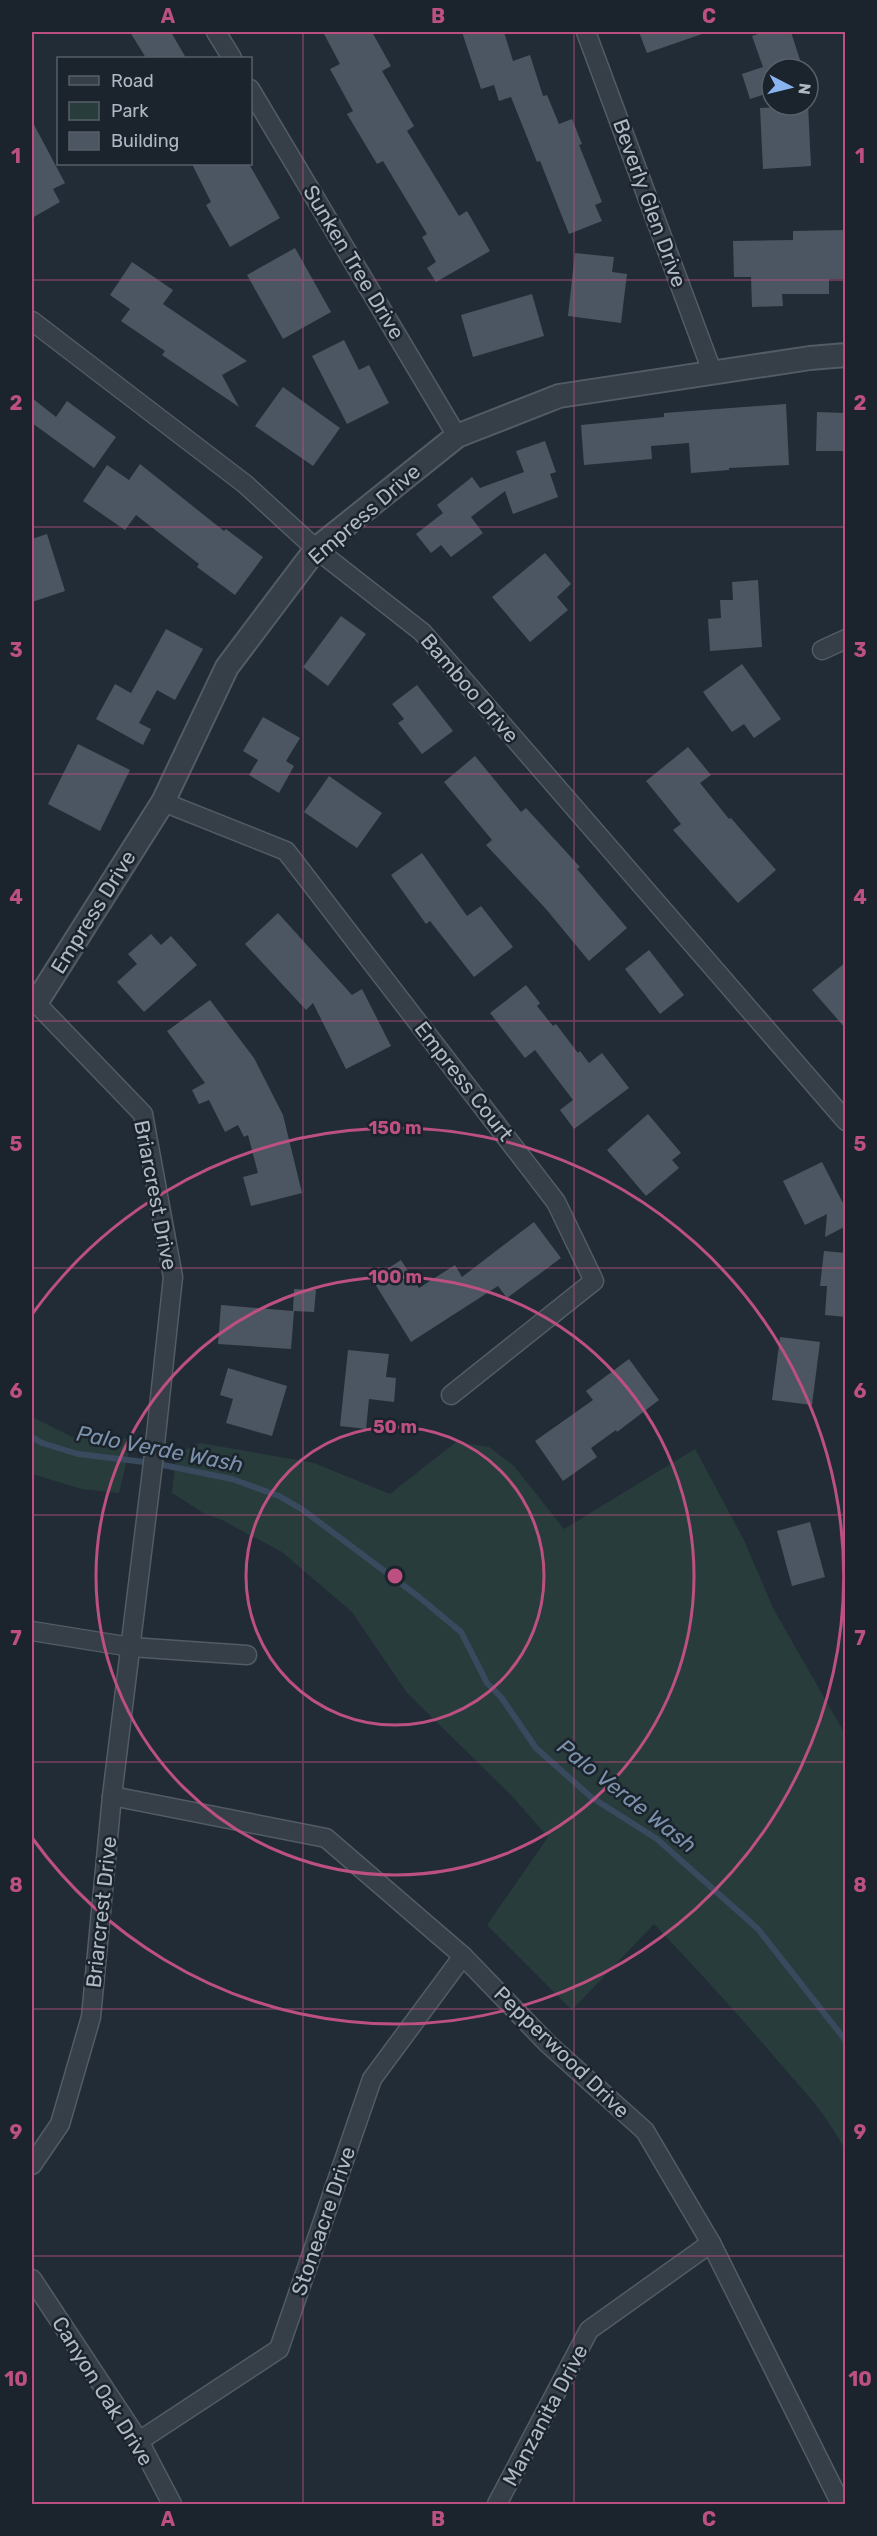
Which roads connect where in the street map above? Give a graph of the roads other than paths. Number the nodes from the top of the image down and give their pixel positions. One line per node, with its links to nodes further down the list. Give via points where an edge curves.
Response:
1 (216, 32): 3 (street)
2 (586, 32): 7 (street, Beverly Glen Drive)
3 (231, 57)
4 (252, 92): 8 (street, Sunken Tree Drive)
5 (32, 321): 9 (street, Bamboo Drive, via 245,484)
6 (846, 355): 7 (street, Empress Drive)
7 (713, 374): 8 (street, Empress Drive, via 559,396)
8 (457, 436): 9 (street, Empress Drive)
9 (316, 549): 12 (street, Empress Drive, via 227,667); 14 (street, Bamboo Drive, via 422,632)
10 (846, 639): 11 (street)
11 (822, 650)
12 (163, 802): 13 (street, Empress Drive); 15 (street, Empress Court, via 286,851 556,1202 594,1281)
13 (34, 1002): 17 (street, Briarcrest Drive, via 143,1114 172,1277)
14 (846, 1121)
15 (450, 1395)
16 (32, 1631): 17 (street)
17 (131, 1647): 18 (street); 19 (street, Briarcrest Drive)
18 (247, 1655)
19 (112, 1796): 20 (street, Pepperwood Drive, via 326,1838); 21 (street, Briarcrest Drive, via 91,2017 60,2124)
20 (463, 1956): 22 (street, Pepperwood Drive, via 548,2044 645,2131); 24 (street, Stoneacre Drive, via 372,2079 279,2349)
21 (32, 2165)
22 (711, 2243): 26 (street, Manzanita Drive, via 589,2330); 27 (street, Pepperwood Drive)
23 (32, 2279): 24 (street, Canyon Oak Drive)
24 (139, 2441): 25 (street, Canyon Oak Drive)
25 (172, 2505)
26 (497, 2505)
27 (841, 2505)

